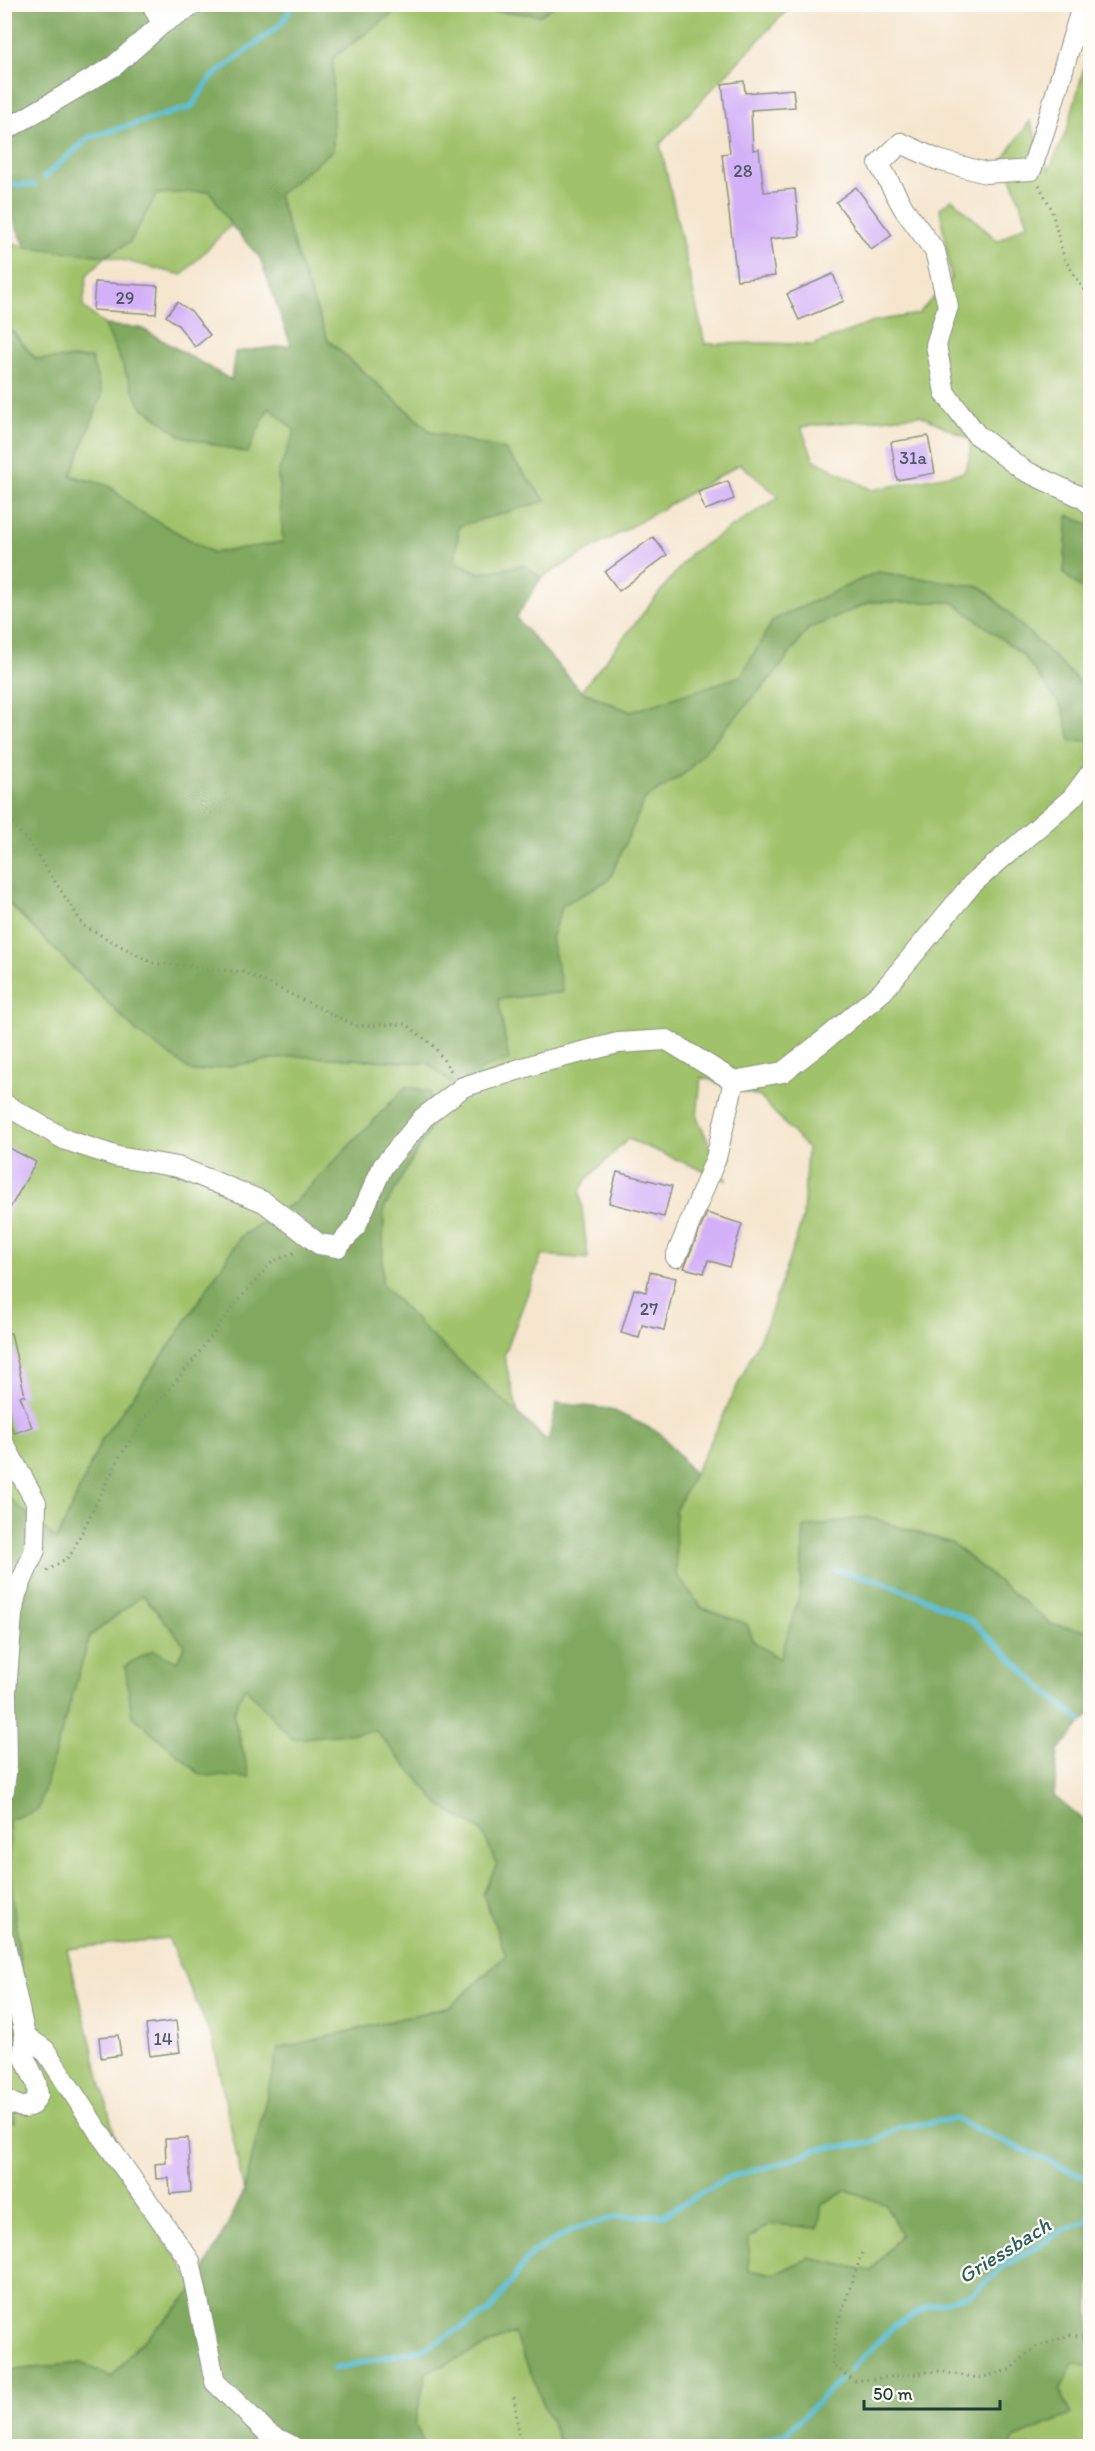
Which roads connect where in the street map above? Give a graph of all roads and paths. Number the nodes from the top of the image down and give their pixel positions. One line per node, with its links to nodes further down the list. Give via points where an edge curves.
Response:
1 (152, 4): 4 (street)
2 (194, 4): 4 (street)
3 (1083, 4): 6 (street)
4 (162, 24): 5 (street, via 114,66)
5 (4, 131)
6 (1031, 170): 7 (path, via 1051,208 1064,258); 8 (street, via 986,172 938,160 901,143 879,164 904,209 935,251 948,306 936,345 945,393 976,434 1023,470)
7 (1090, 300)
8 (1090, 504)
9 (1090, 774): 11 (street, via 1072,798 972,885 883,991 783,1072)
10 (4, 814): 12 (path, via 31,845 84,926 152,963 244,972 357,1026 406,1024 434,1047)
11 (734, 1081): 12 (street, via 667,1040 618,1043); 15 (street, via 716,1158)
12 (463, 1087): 13 (street, via 424,1117 383,1166 356,1226 338,1247 319,1244 264,1203 178,1167 118,1157 66,1140)
13 (4, 1104)
14 (292, 1254): 17 (path, via 273,1261 146,1417 120,1456 70,1556)
15 (676, 1257)
16 (4, 1443): 18 (street, via 36,1502 35,1550 16,1593 12,1616)
17 (41, 1576)
18 (4, 1790)
19 (4, 1939): 20 (street)
20 (25, 2036): 21 (street, via 23,2054 38,2095 33,2104 24,2108); 25 (street, via 45,2050 190,2261 215,2382 269,2434)
21 (4, 2097)
22 (862, 2253): 23 (path, via 838,2322 832,2365 855,2381 937,2371 979,2378 1009,2370 1035,2347 1070,2335)
23 (1090, 2338)
24 (514, 2397): 26 (path, via 519,2436)
25 (292, 2446)
26 (526, 2446)

